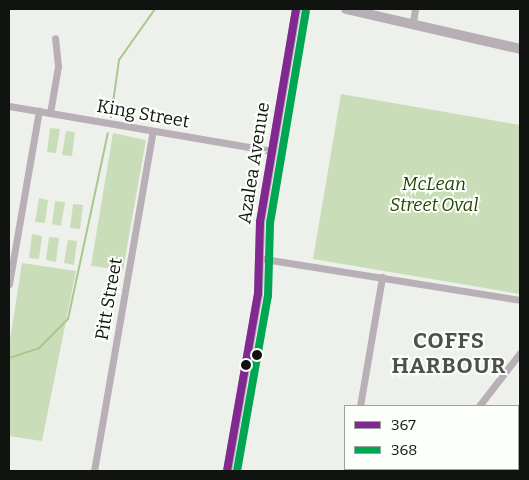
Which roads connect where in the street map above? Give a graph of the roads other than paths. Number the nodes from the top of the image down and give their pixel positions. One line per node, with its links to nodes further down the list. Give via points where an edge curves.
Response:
1 (296, 9): 11 (street, Azalea Avenue)
2 (346, 9): 4 (main road)
3 (415, 9): 4 (street)
4 (413, 22): 6 (main road)
5 (55, 38): 9 (street, via 58,66)
6 (520, 49)
7 (9, 106): 8 (street, King Street)
8 (38, 111): 9 (street, King Street); 14 (street)
9 (50, 113): 10 (street, King Street)
10 (153, 131): 11 (street, King Street); 19 (street, Pitt Street)
11 (272, 151): 12 (street, Azalea Avenue)
12 (258, 258): 13 (street); 20 (street, Azalea Avenue, via 258,294)
13 (382, 277): 15 (street); 17 (street)
14 (9, 284)
15 (520, 300)
16 (520, 353): 18 (street)
17 (360, 405)
18 (480, 405)
19 (94, 471)
20 (227, 471)

